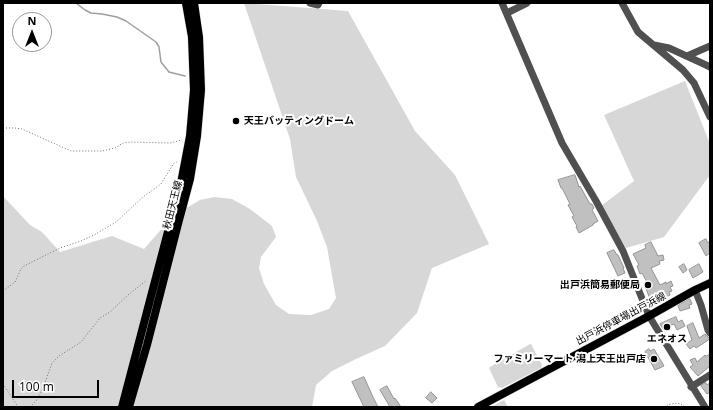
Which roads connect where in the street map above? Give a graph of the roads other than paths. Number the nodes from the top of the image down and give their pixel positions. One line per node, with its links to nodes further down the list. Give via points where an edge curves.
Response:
1 (186, 3): 20 (main road, 秋田天王線, via 192,37 194,90 190,137 182,178)
2 (194, 3): 21 (main road, 秋田天王線, via 201,82 197,136 190,179)
3 (310, 3): 4 (street)
4 (319, 3)
5 (502, 3): 8 (street)
6 (527, 3): 8 (street)
7 (622, 3): 9 (street, via 638,32)
8 (507, 13): 16 (street, via 562,143 623,251)
9 (652, 44): 11 (street); 13 (street, via 683,70 694,83)
10 (710, 46): 11 (street)
11 (687, 56): 12 (street)
12 (710, 67)
13 (710, 117)
14 (710, 283): 15 (main road, 出戸浜停車場出戸浜線)
15 (695, 290): 16 (main road, 出戸浜停車場出戸浜線); 17 (street)
16 (649, 316): 19 (street); 22 (main road, 出戸浜停車場出戸浜線)
17 (710, 333)
18 (710, 375): 19 (street)
19 (691, 387): 23 (street)
20 (122, 407)
21 (129, 407)
22 (478, 407)
23 (704, 407)

